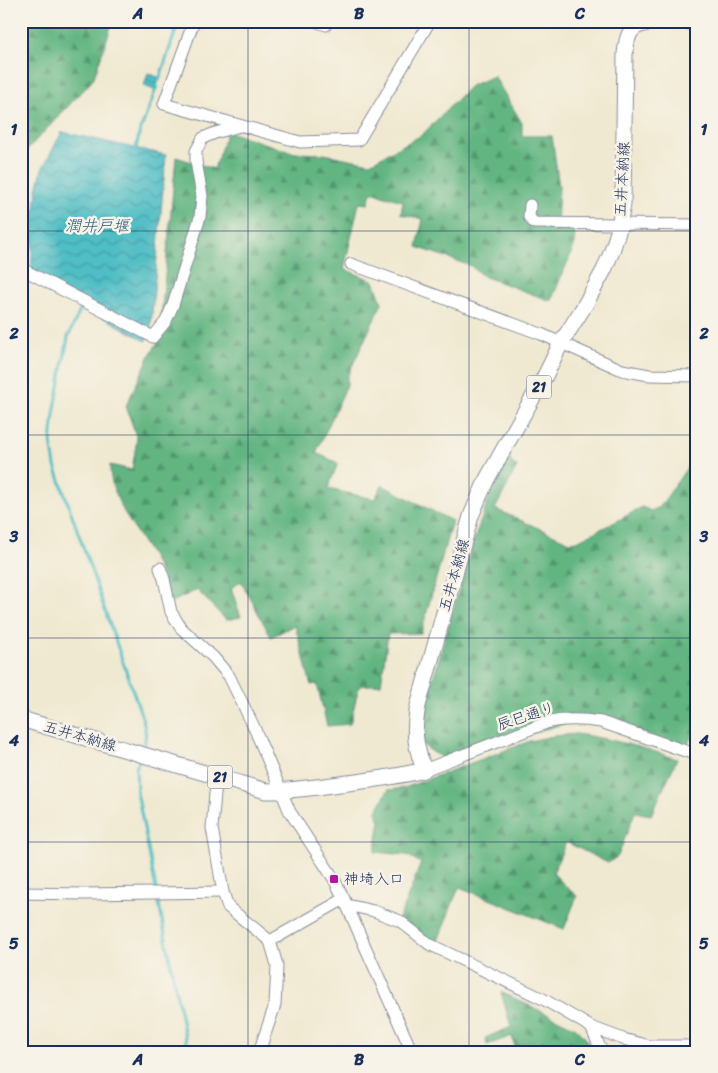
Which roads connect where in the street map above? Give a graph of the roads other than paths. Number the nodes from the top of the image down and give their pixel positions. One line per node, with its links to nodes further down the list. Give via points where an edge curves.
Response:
1 (194, 21): 9 (street, via 164,104)
2 (315, 21): 3 (street, via 326,25)
3 (327, 21)
4 (430, 21): 9 (street, via 359,140 300,142)
5 (660, 21): 8 (main road, 五井本納線 / 21)
6 (673, 21): 7 (main road)
7 (697, 22)
8 (628, 26): 11 (main road, 五井本納線 / 21, via 623,204)
9 (242, 126): 14 (street, via 203,138 196,152 202,196 200,217 173,305 166,321 153,337)
10 (530, 204): 11 (street, via 529,217 534,223)
11 (619, 224): 12 (street); 15 (main road, 五井本納線 / 21, via 604,270)
12 (697, 225)
13 (352, 264): 15 (street)
14 (26, 271)
15 (561, 343): 16 (street, via 622,370 649,375); 20 (main road, 五井本納線 / 21, via 487,479 471,516 415,718 416,745)
16 (697, 376)
17 (160, 568): 22 (street, via 171,612 181,628 229,676)
18 (21, 719): 21 (main road, 五井本納線 / 21)
19 (697, 755): 20 (street, 辰巳通り, via 601,722 572,719 546,723)
20 (424, 770): 22 (main road, 五井本納線 / 21)
21 (218, 777): 22 (main road, 五井本納線 / 21, via 266,791); 23 (street, via 212,828)
22 (282, 791): 25 (street, via 290,812)
23 (223, 892): 24 (street); 26 (street, via 228,907)
24 (21, 893)
25 (346, 902): 26 (street); 27 (street, via 400,921 429,944 544,999); 30 (street)
26 (270, 941): 29 (street, via 277,965 276,1005)
27 (592, 1027): 28 (street, via 650,1046); 31 (street)
28 (697, 1046)
29 (259, 1052)
30 (412, 1052)
31 (602, 1052)

